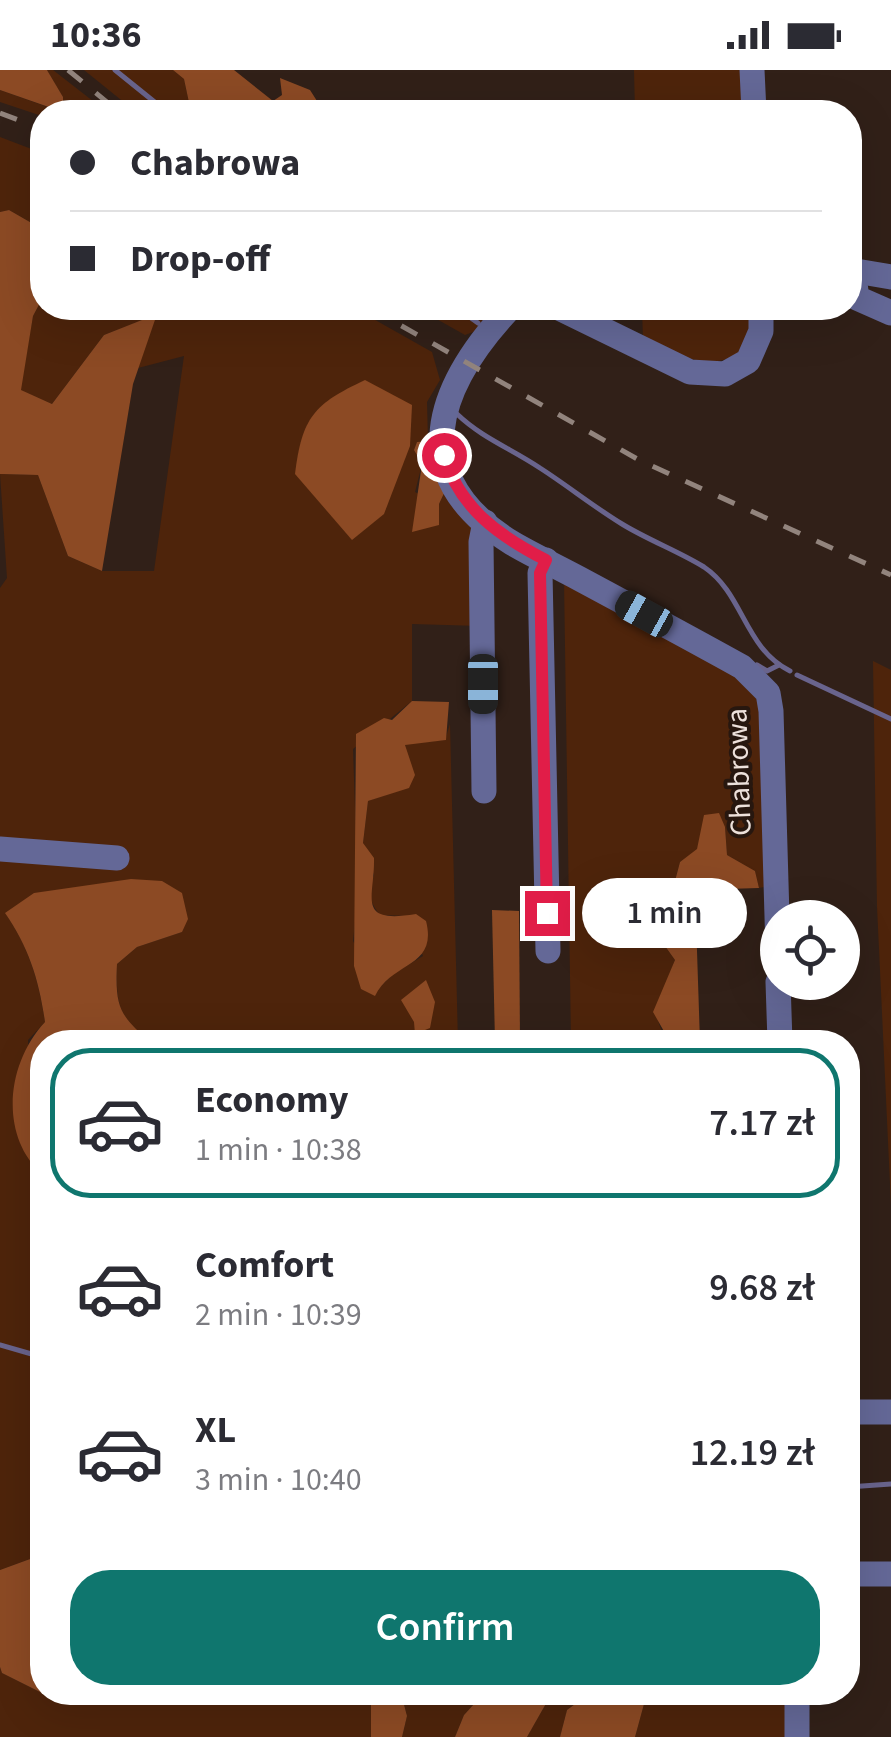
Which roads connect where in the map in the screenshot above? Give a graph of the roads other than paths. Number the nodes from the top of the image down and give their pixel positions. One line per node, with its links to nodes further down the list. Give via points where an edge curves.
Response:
1 (752, 70): 2 (street)
2 (753, 100)
3 (862, 272): 4 (street)
4 (888, 276)
5 (862, 300): 6 (street)
6 (891, 313)
7 (499, 320): 10 (street, Chabrowa, via 478,343 440,421 449,472)
8 (585, 320): 9 (street, via 706,375 725,374 748,361)
9 (765, 320)
10 (486, 522): 11 (street, Chabrowa); 12 (street)
11 (546, 560): 15 (street, Chabrowa, via 742,667 768,693); 16 (street, via 540,573)
12 (484, 791)
13 (0, 849): 14 (street)
14 (117, 858)
15 (776, 900)
16 (548, 951)
17 (779, 1000): 18 (street)
18 (780, 1030)
19 (860, 1412): 20 (street)
20 (891, 1412)
21 (860, 1574): 22 (street)
22 (891, 1574)
23 (797, 1705): 24 (street)
24 (797, 1737)

